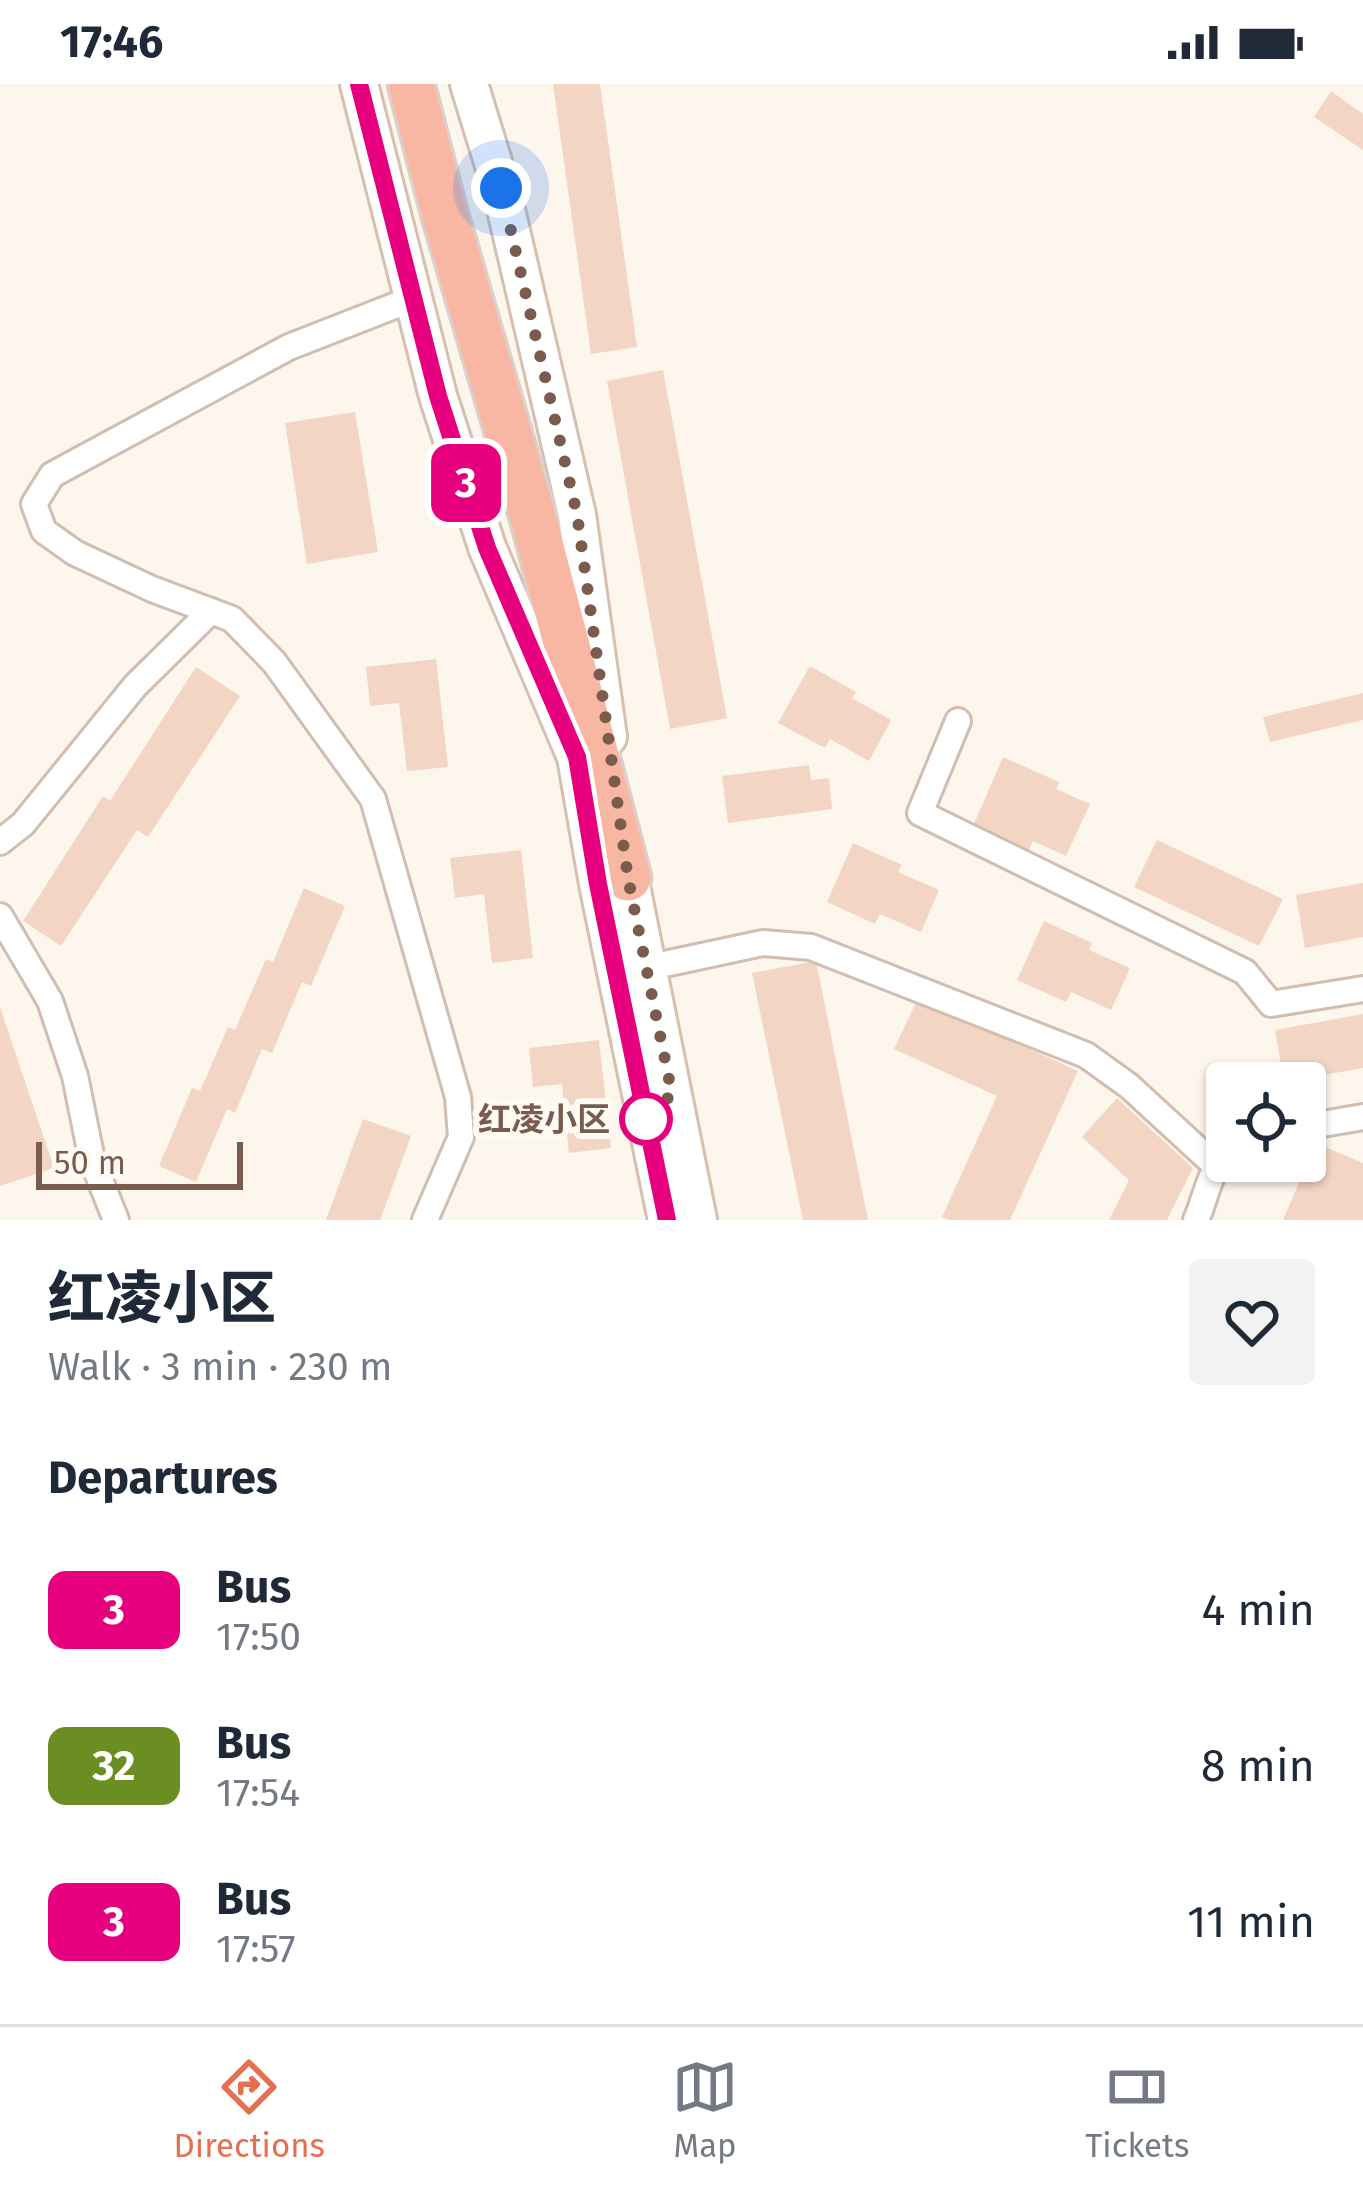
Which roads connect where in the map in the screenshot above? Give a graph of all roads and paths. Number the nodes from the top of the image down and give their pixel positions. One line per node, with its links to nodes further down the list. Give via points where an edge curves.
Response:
1 (359, 84): 6 (main road)
2 (412, 84): 5 (highway)
3 (422, 84): 5 (highway)
4 (469, 84): 12 (main road, via 577,514)
5 (444, 212): 7 (highway)
6 (412, 299): 8 (street, via 289,347 52,475 34,504 44,531 76,553); 10 (main road, via 487,548)
7 (534, 521): 10 (highway); 12 (highway)
8 (212, 611): 11 (street, via 135,686); 21 (street, via 232,619 274,662 374,799 458,1097 461,1138)
9 (958, 722): 15 (street, via 920,813 1245,972 1271,1004)
10 (577, 757): 22 (main road)
11 (0, 842)
12 (628, 878): 14 (main road)
13 (0, 916): 20 (street, via 50,1001)
14 (646, 968): 18 (street, via 763,943 811,947 1086,1054); 23 (main road)
15 (1363, 989)
16 (1363, 1117): 17 (street)
17 (1326, 1123)
18 (1206, 1148)
19 (1213, 1182): 24 (street)
20 (116, 1220)
21 (425, 1220)
22 (667, 1220)
23 (698, 1220)
24 (1196, 1220)

